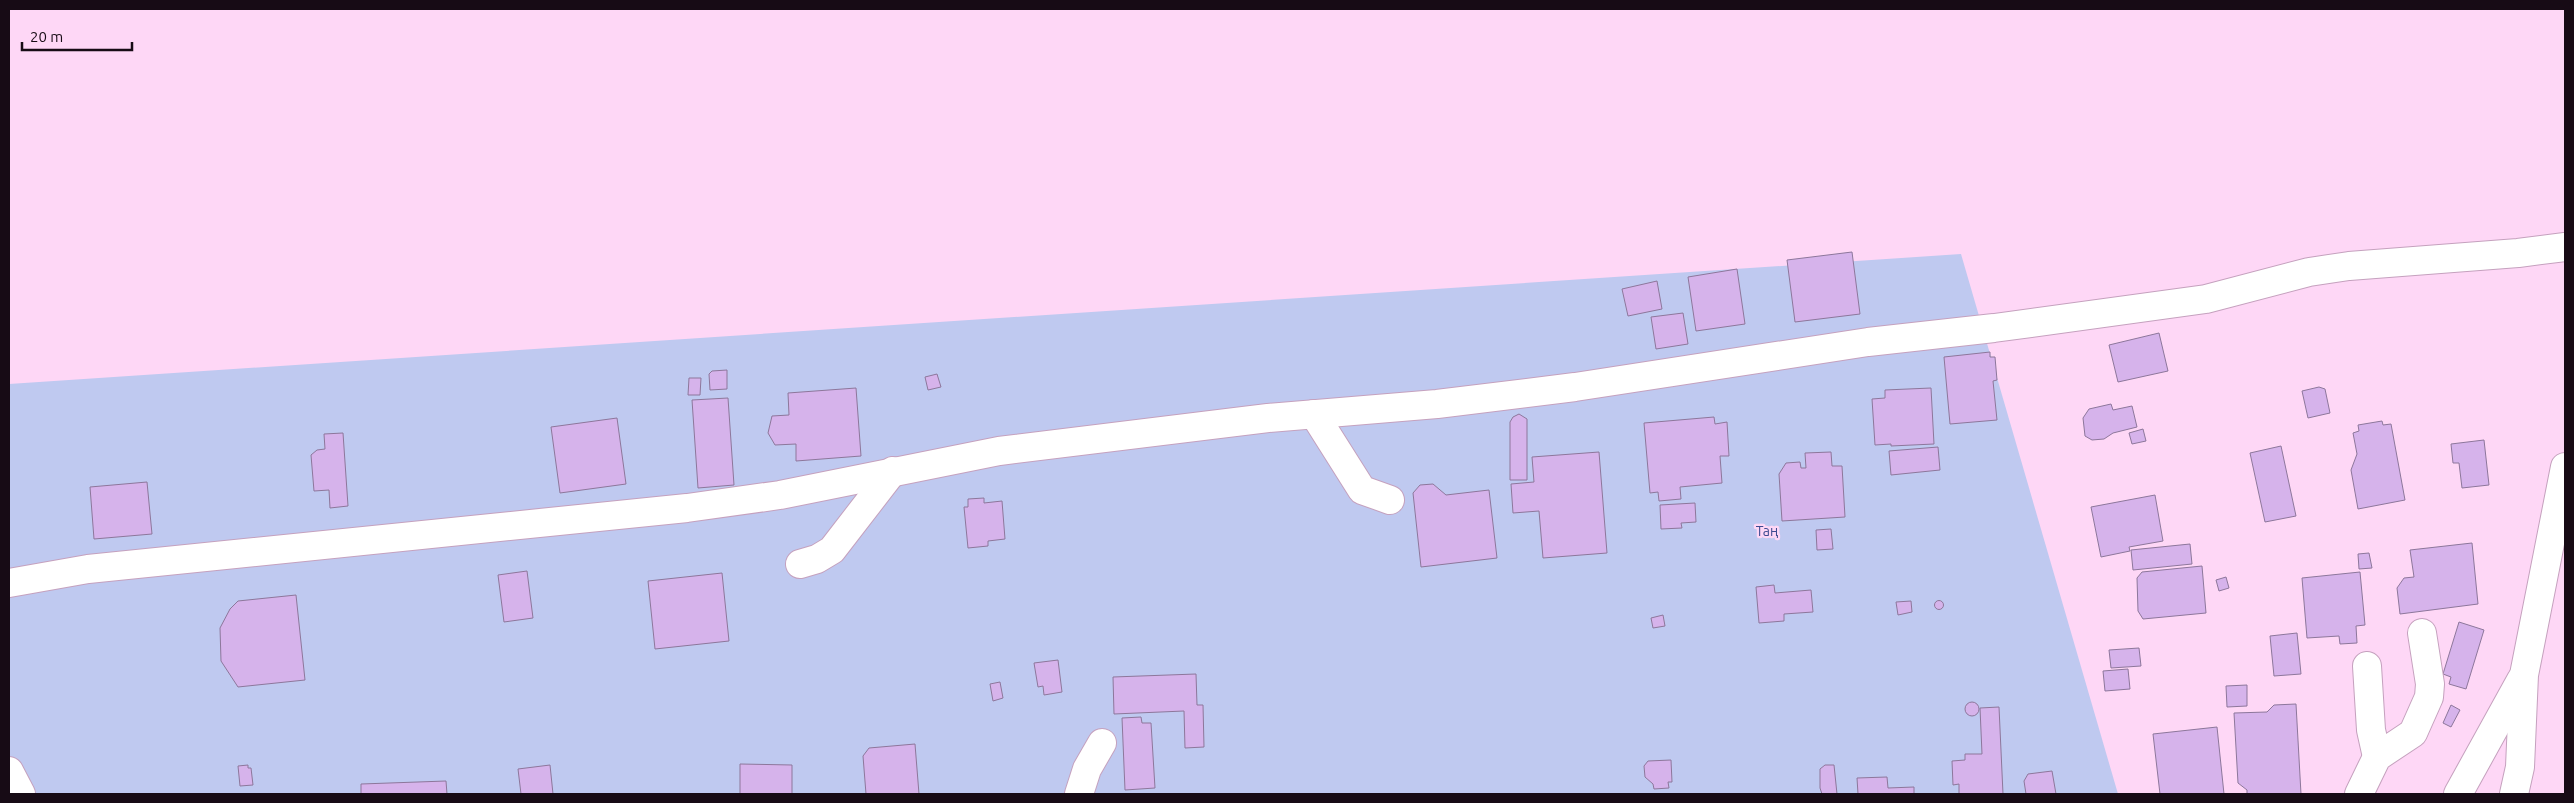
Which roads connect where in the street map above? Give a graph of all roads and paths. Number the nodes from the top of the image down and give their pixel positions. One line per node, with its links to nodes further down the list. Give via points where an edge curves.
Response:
1 (2565, 247): 2 (street, via 2349,266 2309,272 2206,299 1868,342 1575,387 1437,404)
2 (1314, 414): 4 (street, via 999,451); 5 (street, via 1362,490)
3 (2565, 467): 10 (street)
4 (893, 471): 6 (street, via 832,550); 7 (street, via 780,495 688,508 88,569)
5 (1390, 500)
6 (800, 564)
7 (9, 583)
8 (2422, 632): 12 (street, via 2429,697 2413,733)
9 (2367, 666): 12 (street, via 2370,730)
10 (2524, 675): 17 (street); 18 (street, via 2520,767)
11 (1102, 743): 15 (street, via 1087,769)
12 (2377, 757): 16 (street)
13 (9, 772): 14 (street)
14 (21, 794)
15 (1079, 794)
16 (2359, 794)
17 (2458, 794)
18 (2514, 794)

